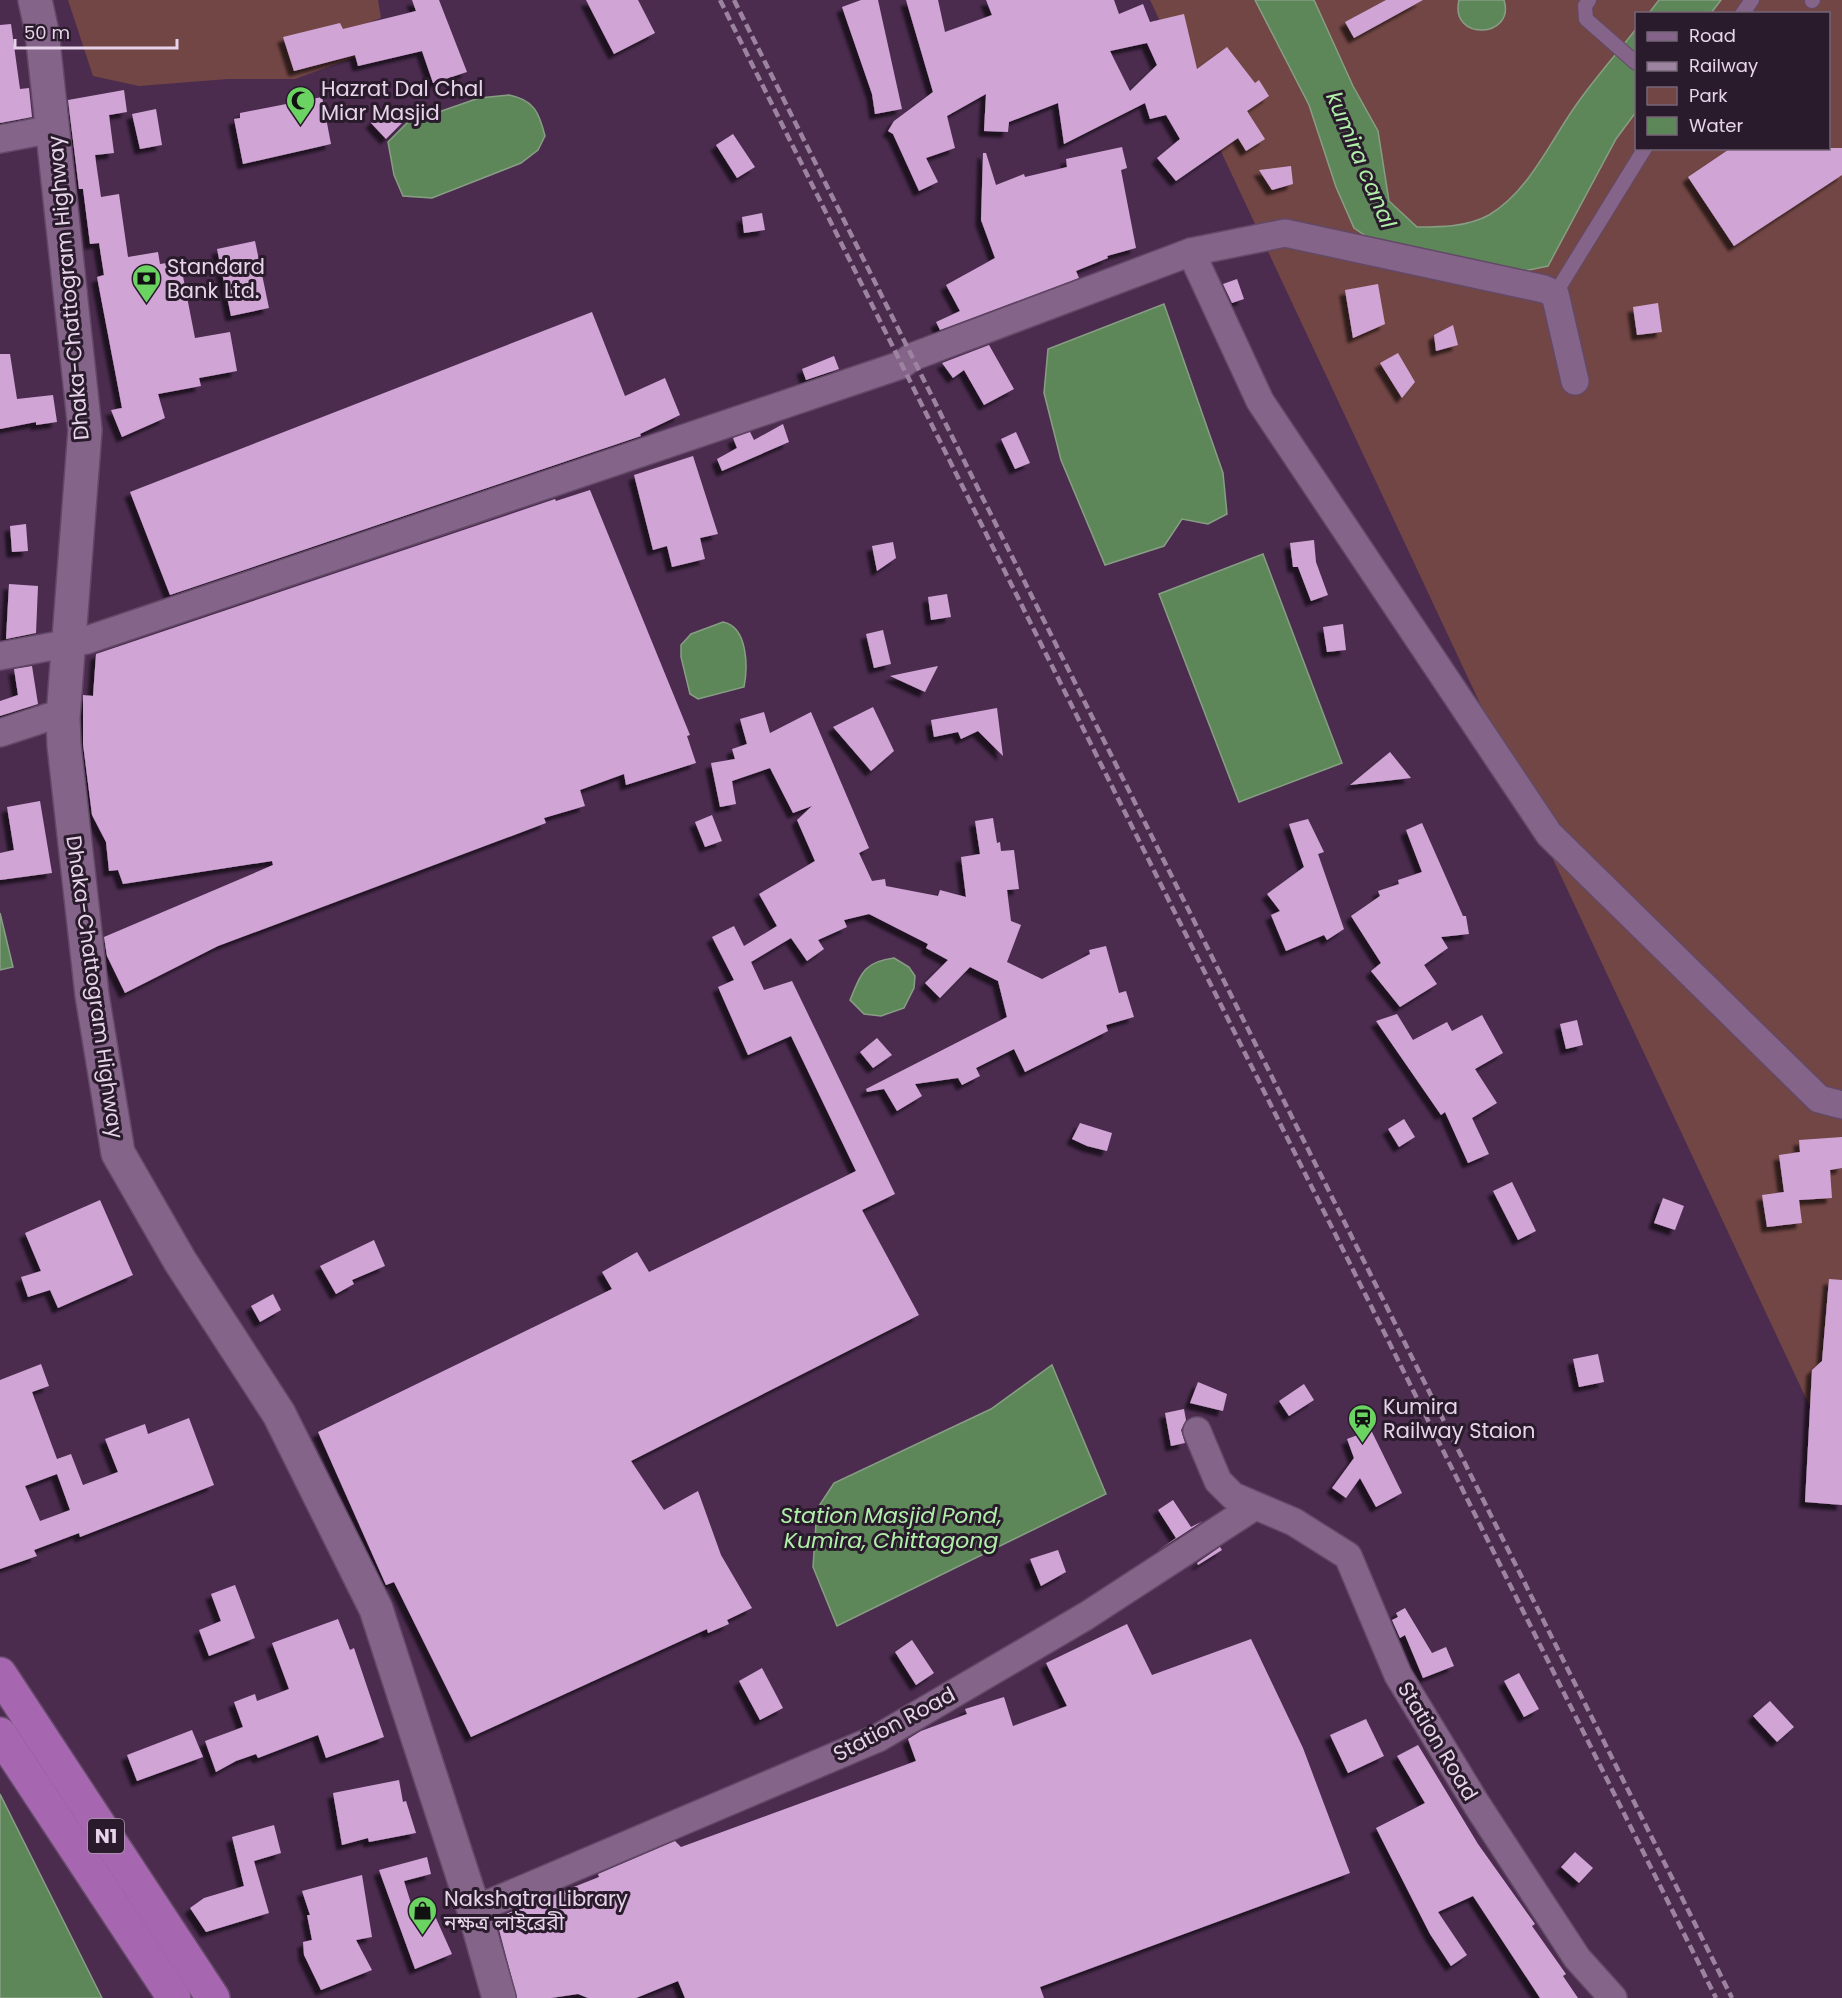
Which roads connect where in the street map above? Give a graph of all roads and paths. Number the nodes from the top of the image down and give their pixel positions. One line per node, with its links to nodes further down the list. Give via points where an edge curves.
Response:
1 (35, 0): 4 (street, Dhaka-Chattogram Highway)
2 (1588, 0): 3 (lane, via 1584,13 1593,27)
3 (1635, 62)
4 (52, 129): 5 (street); 10 (street, Dhaka-Chattogram Highway, via 85,430)
5 (0, 139)
6 (1644, 150): 8 (lane)
7 (1191, 252): 8 (street, via 1285,233); 10 (street, via 912,357 901,365); 14 (street, via 1260,401 1549,834 1819,1099)
8 (1555, 294): 9 (street)
9 (1575, 381)
10 (69, 645): 11 (street); 12 (street, Dhaka-Chattogram Highway)
11 (0, 656)
12 (63, 717): 13 (street, via 48,717); 19 (street, Dhaka-Chattogram Highway, via 92,995 118,1153 180,1261 279,1414 376,1610)
13 (0, 733)
14 (1842, 1105)
15 (1197, 1431): 16 (street, Station Road, via 1218,1481 1233,1496)
16 (1256, 1506): 19 (street, Station Road, via 1086,1616 878,1738); 23 (street, Station Road, via 1294,1522 1348,1556 1398,1675 1577,1958)
17 (0, 1674): 21 (highway, N1)
18 (0, 1734): 20 (highway, N1)
19 (474, 1910): 22 (street, Dhaka-Chattogram Highway)
20 (174, 1998)
21 (213, 1998)
22 (499, 1998)
23 (1614, 1998)

